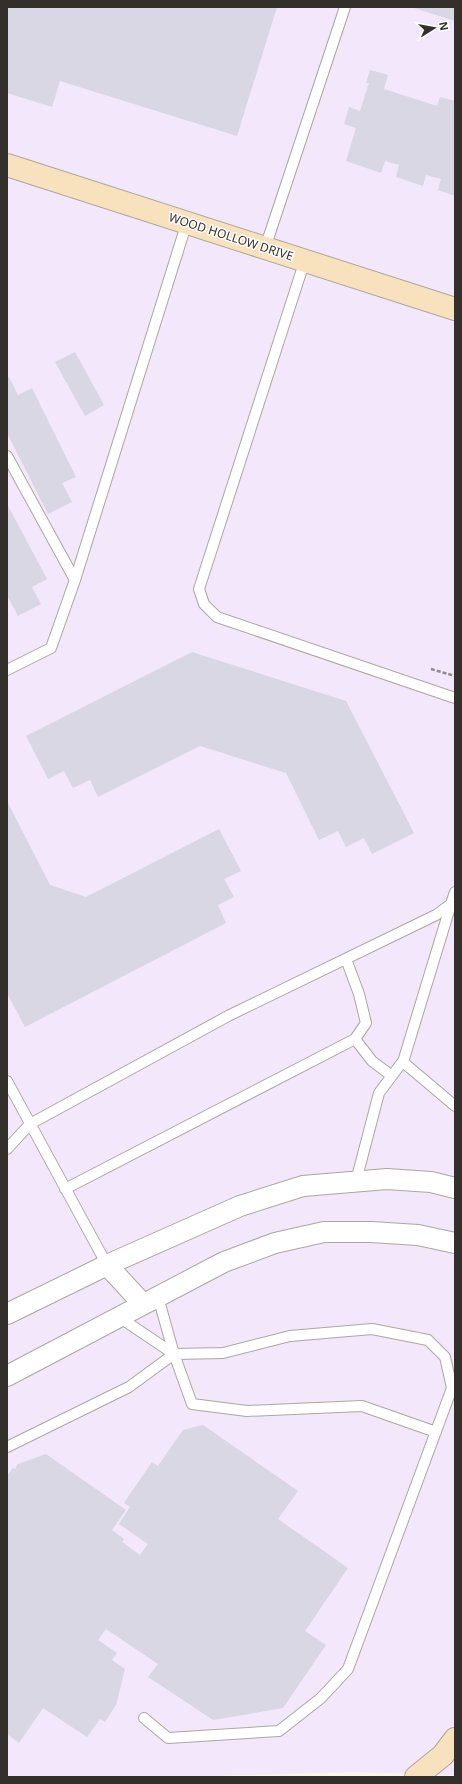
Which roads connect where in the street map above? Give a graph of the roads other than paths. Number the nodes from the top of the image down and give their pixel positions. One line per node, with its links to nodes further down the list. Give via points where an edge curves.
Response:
1 (345, 7): 4 (lane)
2 (7, 165): 3 (street, WOOD HOLLOW DRIVE)
3 (187, 222): 4 (street, WOOD HOLLOW DRIVE); 8 (lane)
4 (265, 248): 5 (street, WOOD HOLLOW DRIVE)
5 (304, 260): 6 (street, WOOD HOLLOW DRIVE); 10 (lane, via 199,589 204,604 217,617)
6 (455, 310)
7 (7, 456): 8 (lane)
8 (75, 580): 9 (lane, via 51,648)
9 (7, 670)
10 (455, 698)
11 (455, 892): 12 (lane)
12 (450, 904): 13 (lane, via 436,915); 15 (lane)
13 (346, 959): 14 (lane, via 366,1023); 19 (lane, via 228,1016)
14 (355, 1039): 16 (lane, via 372,1061); 22 (lane)
15 (403, 1061): 16 (lane); 18 (lane)
16 (392, 1076): 21 (lane, via 379,1092)
17 (7, 1081): 19 (lane)
18 (455, 1106)
19 (30, 1124): 20 (lane); 22 (lane)
20 (7, 1149)
21 (356, 1181): 23 (street, via 387,1179 431,1182); 25 (street, via 303,1186 240,1206)
22 (65, 1188): 25 (lane)
23 (455, 1188)
24 (455, 1243): 26 (street, via 418,1235 324,1232 275,1243 224,1262)
25 (107, 1265): 26 (street); 27 (street)
26 (151, 1301): 28 (street); 29 (lane)
27 (7, 1314)
28 (119, 1317): 29 (lane); 30 (street)
29 (174, 1354): 31 (lane, via 192,1404 247,1411 362,1406); 31 (lane, via 223,1353 290,1336 372,1329 428,1340 446,1357 452,1388); 32 (lane, via 129,1387)
30 (7, 1376)
31 (436, 1432): 33 (lane, via 348,1669 321,1698 279,1731 168,1738)
32 (7, 1446)
33 (144, 1718)
34 (455, 1739): 35 (street, via 443,1755)
35 (416, 1777)

